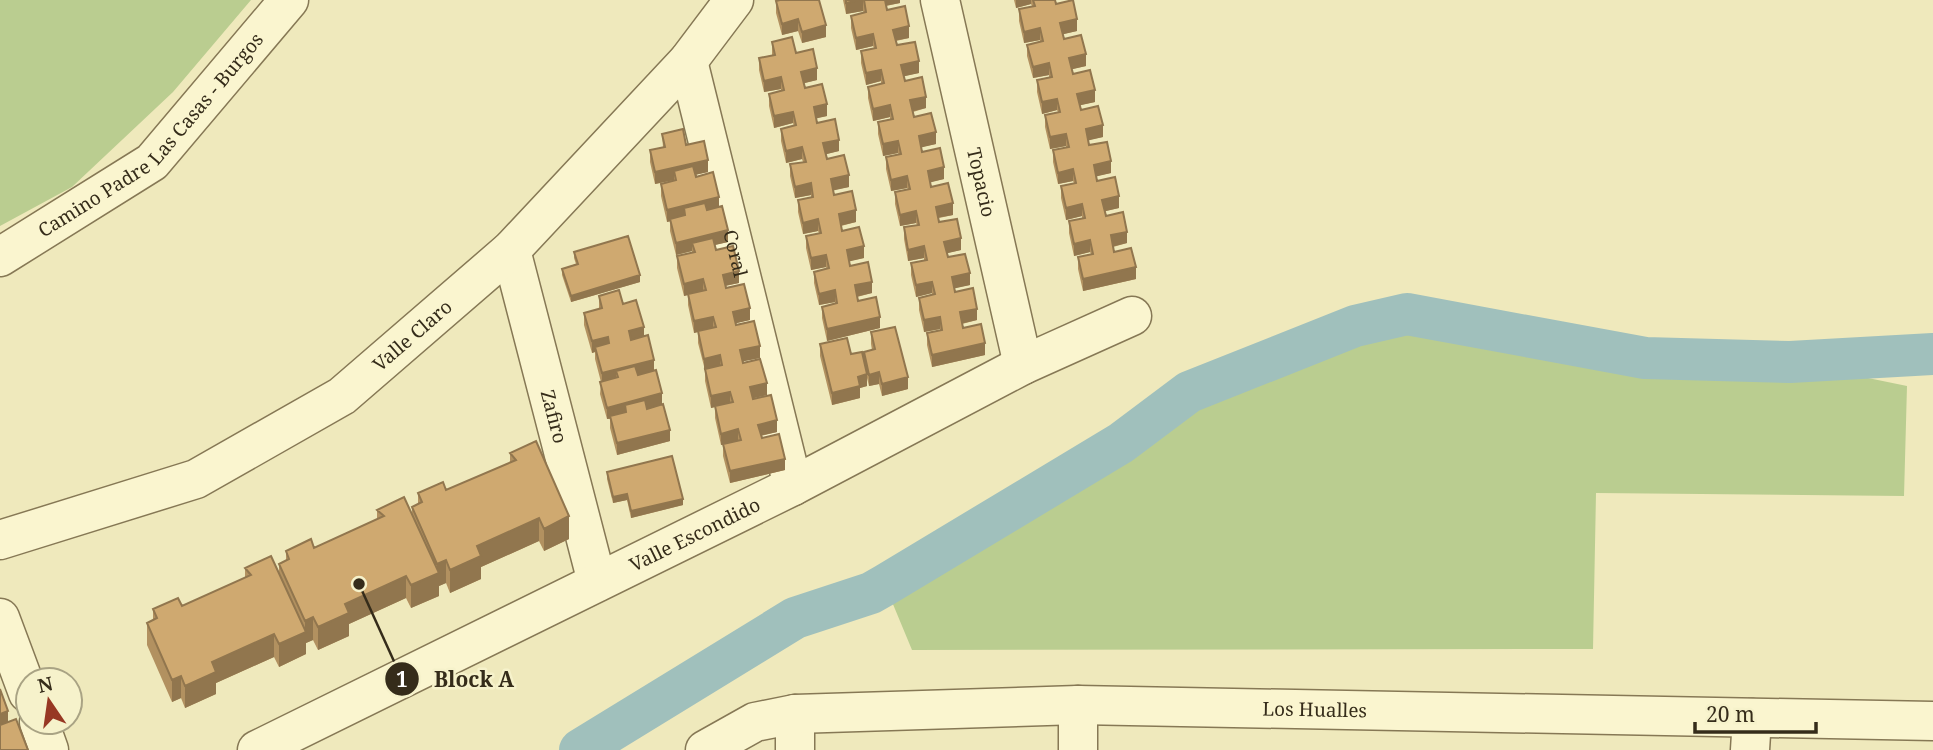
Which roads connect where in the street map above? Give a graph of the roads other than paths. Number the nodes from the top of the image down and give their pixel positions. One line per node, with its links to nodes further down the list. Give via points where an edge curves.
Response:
1 (289, 0): 6 (street, Camino Padre Las Casas - Burgos, via 152,162)
2 (734, 0): 4 (street, Valle Claro)
3 (940, 0): 8 (street, Topacio)
4 (688, 61): 5 (street, Valle Claro); 9 (street, Coral)
5 (511, 250): 10 (street, Valle Claro, via 342,396 196,479); 11 (street, Zafiro)
6 (0, 257)
7 (1132, 316): 8 (street, Valle Escondido)
8 (1023, 365): 9 (street, Valle Escondido)
9 (793, 486): 11 (street, Valle Escondido)
10 (0, 540)
11 (597, 582): 18 (street, Valle Escondido)
12 (0, 618): 13 (street)
13 (18, 666)
14 (1078, 705): 16 (street, Los Hualles); 17 (street, Los Hualles); 20 (street)
15 (1933, 721): 17 (street, Los Hualles)
16 (795, 732): 19 (street, Los Hualles, via 755,722)
17 (1751, 734)
18 (257, 750)
19 (705, 750)
20 (1079, 750)

